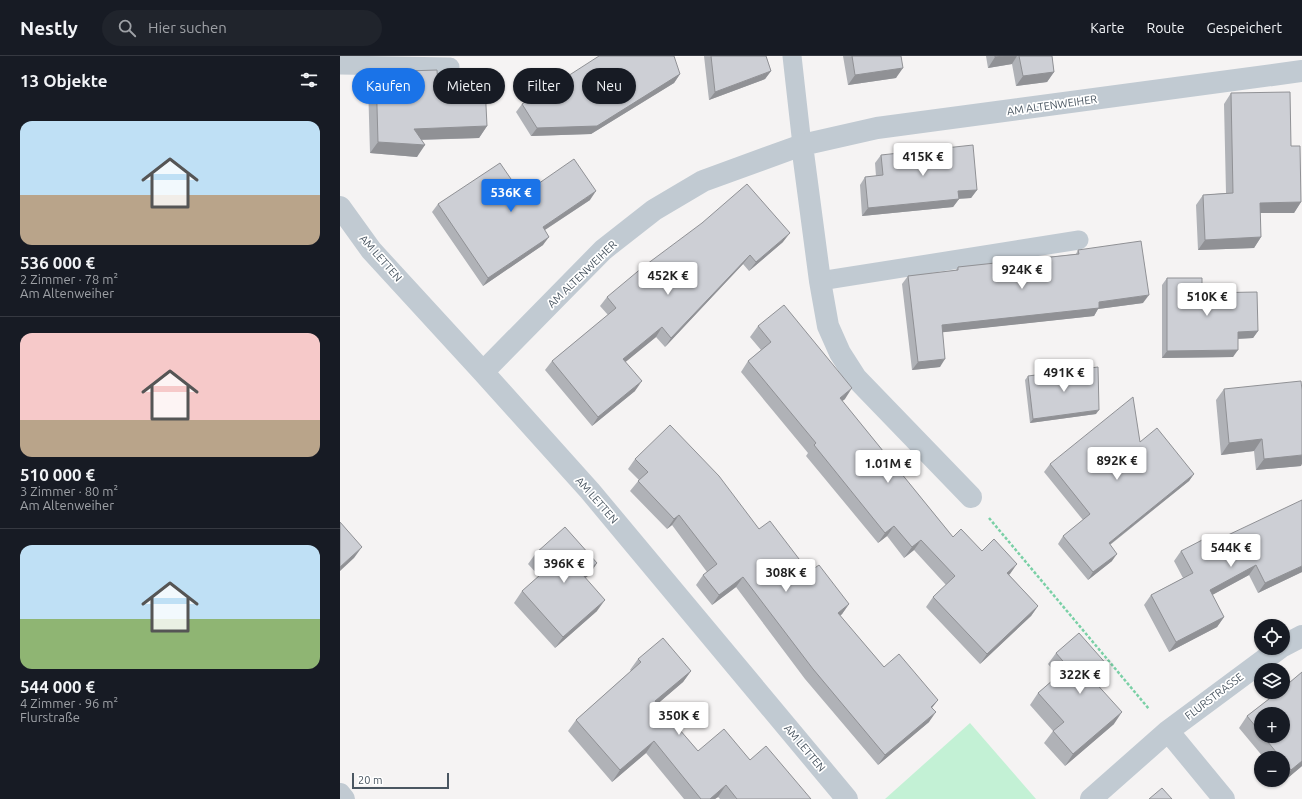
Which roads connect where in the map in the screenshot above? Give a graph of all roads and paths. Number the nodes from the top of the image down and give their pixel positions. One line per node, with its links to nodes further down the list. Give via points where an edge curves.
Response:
1 (792, 56): 5 (lane)
2 (340, 65): 3 (lane)
3 (450, 67)
4 (1302, 71): 5 (street, AM ALTENWEIHER, via 877,128)
5 (802, 145): 8 (street); 9 (street, AM ALTENWEIHER, via 703,181 654,210 603,250)
6 (340, 208): 9 (street, AM LETTEN, via 371,250)
7 (1079, 240): 8 (lane)
8 (820, 281): 10 (street, via 828,326 840,353 856,378)
9 (483, 372): 17 (street, AM LETTEN, via 590,491)
10 (971, 497): 14 (path)
11 (1302, 636): 12 (street)
12 (1290, 642)
13 (1271, 655): 14 (street, FLURSTRASSE)
14 (1168, 731): 18 (street, FLURSTRASSE); 19 (street)
15 (340, 794): 16 (street)
16 (344, 799)
17 (847, 799)
18 (1091, 799)
19 (1224, 799)

